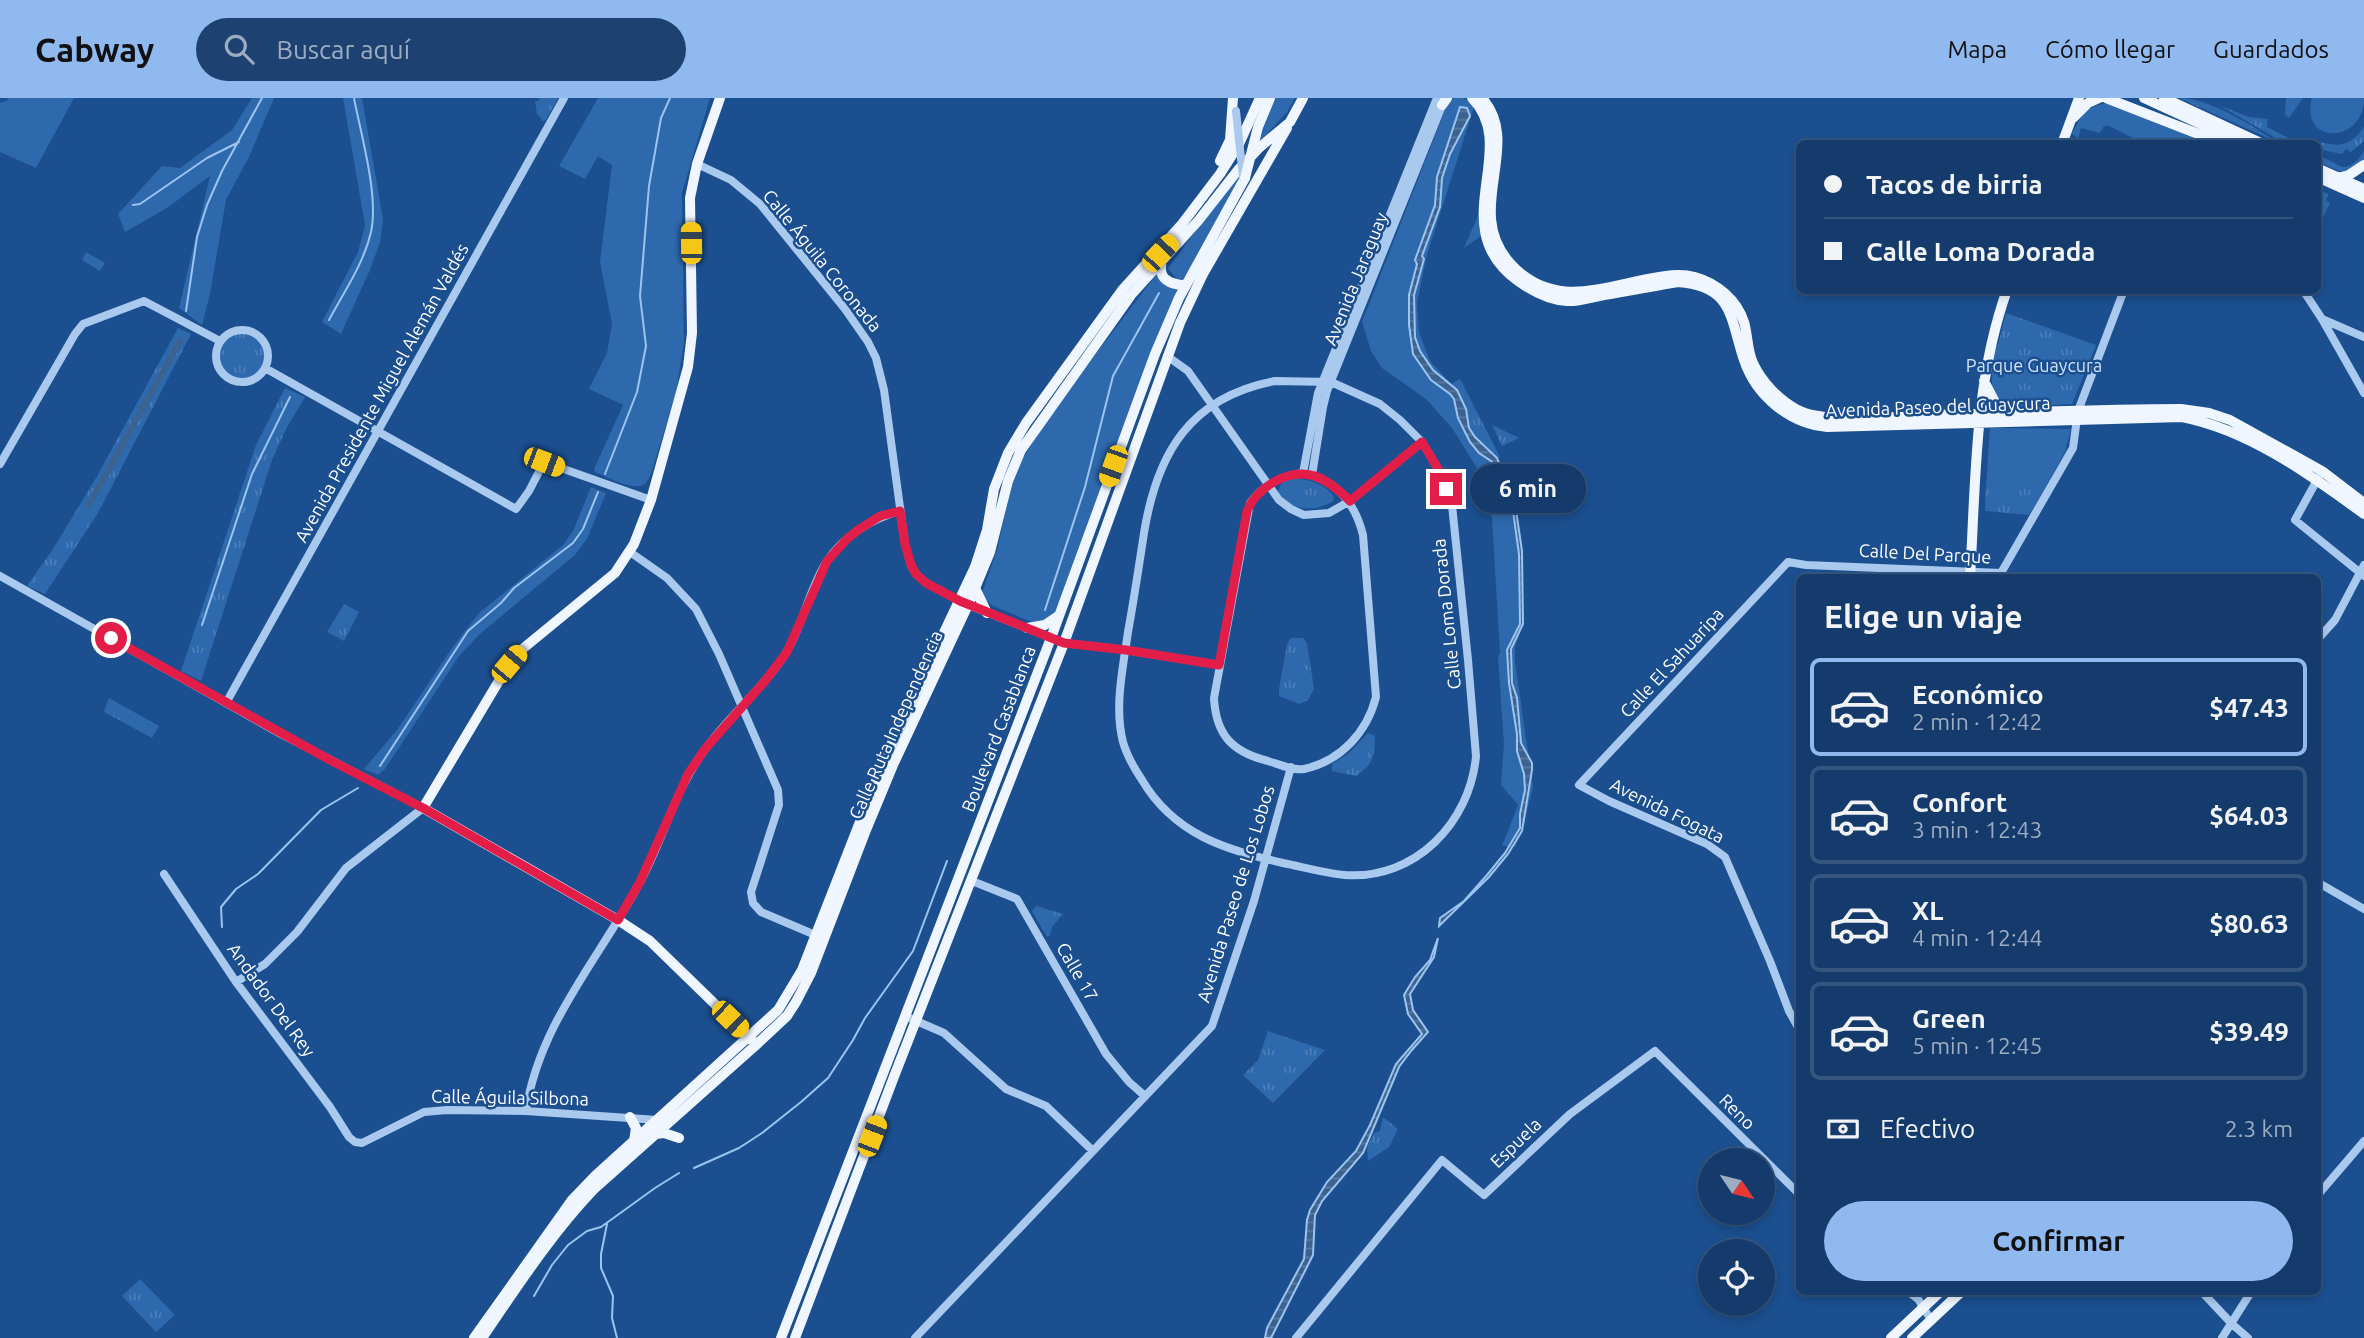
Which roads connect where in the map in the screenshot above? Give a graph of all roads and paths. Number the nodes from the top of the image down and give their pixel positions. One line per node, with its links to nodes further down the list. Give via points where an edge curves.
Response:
1 (564, 98): 49 (street, Avenida Presidente Miguel Alemán Valdés)
2 (720, 98): 21 (main road)
3 (1233, 98): 26 (street, bridge); 29 (main road, via 1228,149)
4 (1260, 98): 29 (main road, via 1234,152)
5 (1270, 98): 26 (main road, Boulevard Casablanca, bridge)
6 (1303, 98): 16 (main road, Calle Ruta Independencia)
7 (1472, 98): 48 (main road, Avenida Paseo del Guaycura, via 1485,115 1490,138 1482,212 1485,237 1506,272 1530,289 1566,301 1678,282 1701,286 1722,300 1734,320 1743,358 1759,386 1782,411 1808,424 1827,427)
8 (1482, 98): 48 (main road, Avenida Paseo del Guaycura, via 1493,115 1497,137 1491,231 1508,261 1532,281 1556,292 1575,293 1667,276 1693,276 1728,296 1744,322 1760,376 1796,409 1825,417)
9 (2079, 98): 15 (main road)
10 (2099, 98): 15 (main road)
11 (2106, 98): 18 (main road)
12 (2144, 98): 19 (main road)
13 (2164, 98): 20 (main road)
14 (1443, 100): 43 (street, Avenida Jaraguay)
15 (2070, 121): 17 (main road)
16 (1290, 122): 31 (main road, Calle Ruta Independencia, via 1238,170); 40 (main road, Boulevard Casablanca, via 1194,291)
17 (2063, 140)
18 (2214, 140)
19 (2235, 140)
20 (2254, 140)
21 (697, 164): 55 (main road, via 690,198 692,333 688,366); 58 (street, Calle Águila Coronada, via 731,180 760,204 868,342 884,390)
22 (2364, 165): 25 (main road)
23 (2321, 176): 25 (main road)
24 (2321, 177): 28 (main road)
25 (2338, 178): 27 (main road)
26 (1243, 181): 32 (main road, Boulevard Casablanca)
27 (2364, 189)
28 (2364, 198)
29 (1199, 201): 30 (main road, Calle Ruta Independencia)
30 (1173, 233): 39 (main road, via 1172,240 1136,277 1103,322); 68 (main road, Calle Ruta Independencia, via 1123,289 1016,438 1000,469)
31 (1164, 257): 32 (main road, via 1160,269 1164,278 1171,284); 39 (main road, Calle Ruta Independencia)
32 (1186, 285): 70 (main road, Boulevard Casablanca, via 1155,354)
33 (2006, 294): 42 (main road)
34 (2122, 294): 47 (street, Calle Del Parque)
35 (2306, 294): 36 (street)
36 (2322, 318): 37 (street); 44 (street)
37 (2364, 337)
38 (220, 341): 41 (street, via 231,331 252,331 266,347); 41 (street, via 216,362 230,379 249,380); 51 (street, via 144,301 83,324)
39 (1087, 356): 67 (main road, Calle Ruta Independencia, via 1014,463 990,552)
40 (1167, 356): 45 (street, via 1188,371); 75 (main road, Boulevard Casablanca)
41 (265, 368): 49 (street)
42 (1984, 380): 46 (main road, via 1996,404); 48 (main road)
43 (1326, 382): 45 (street, Calle Loma Dorada, via 1262,383); 50 (street, Calle Loma Dorada, via 1380,404); 52 (street, Avenida Jaraguay)
44 (2364, 393)
45 (1213, 406): 54 (street); 76 (street, Calle Loma Dorada, via 1182,433 1159,472 1147,513)
46 (2017, 413): 47 (main road, Avenida Paseo del Guaycura); 48 (main road, Avenida Paseo del Guaycura)
47 (2077, 415): 48 (main road, Avenida Paseo del Guaycura); 53 (main road, Avenida Paseo del Guaycura, via 2181,409 2209,413 2230,420); 65 (street, Calle Del Parque, via 2073,448)
48 (1980, 418): 64 (main road)
49 (379, 431): 55 (street, via 516,509 544,462); 78 (street, Avenida Presidente Miguel Alemán Valdés)
50 (1422, 442): 56 (street); 83 (street, Calle Loma Dorada, via 1452,505 1476,757 1470,788 1440,839 1424,853 1385,871 1346,875)
51 (0, 464)
52 (1307, 474): 54 (street, via 1287,475); 56 (street, via 1333,484)
53 (2320, 476): 57 (main road, Avenida Paseo del Guaycura); 59 (main road, Avenida Paseo del Guaycura); 62 (street, via 2295,520)
54 (1269, 485): 56 (street, via 1279,500 1304,515 1329,513); 77 (street, via 1254,497 1247,511)
55 (651, 500): 60 (main road)
56 (1350, 501): 80 (street, via 1363,535 1376,697 1360,734 1346,748 1302,770)
57 (2364, 503)
58 (900, 511): 68 (street, Calle Águila Coronada, via 916,574); 79 (street, via 880,516 862,528 827,561 787,652)
59 (2364, 514)
60 (630, 552): 79 (street, via 667,578 696,609); 82 (main road, via 604,584 509,664)
61 (1788, 562): 63 (street, Calle Del Parque); 81 (street, Calle El Sahuaripa)
62 (2363, 571): 73 (street)
63 (1958, 574)
64 (1970, 574)
65 (1999, 574)
66 (0, 576): 78 (street)
67 (975, 588): 68 (main road, Calle Ruta Independencia); 69 (main road)
68 (964, 603): 69 (street, Calle Águila Coronada); 71 (main road, Calle Ruta Independencia); 89 (main road, Calle Ruta Independencia, via 885,758)
69 (986, 612): 71 (main road); 72 (street, Calle Águila Coronada)
70 (1059, 616): 72 (main road, via 1045,625); 74 (main road, Boulevard Casablanca)
71 (962, 617): 89 (main road, Calle Ruta Independencia)
72 (1027, 628): 74 (street, Calle Águila Coronada)
73 (2321, 636)
74 (1051, 638): 75 (street, Calle Águila Coronada); 91 (main road, Boulevard Casablanca)
75 (1064, 643): 76 (street, Calle Águila Coronada); 85 (main road, Boulevard Casablanca)
76 (1126, 650): 77 (street, Calle Águila Coronada); 83 (street, Calle Loma Dorada, via 1118,705 1123,741 1154,800 1199,836)
77 (1219, 665): 80 (street, via 1214,712 1225,737 1244,754)
78 (226, 703): 82 (street)
79 (741, 707): 88 (street, via 688,774); 89 (street, via 778,790 779,805 751,892 753,903 761,912)
80 (1291, 767): 83 (street, Avenida Paseo de Los Lobos)
81 (1579, 785): 93 (street, Avenida Fogata, via 1707,844 1725,857)
82 (423, 808): 88 (main road); 90 (street, via 346,868 297,932 265,964)
83 (1266, 859): 96 (street, Avenida Paseo de Los Lobos, via 1214,1022)
84 (164, 873): 90 (street, Andador Del Rey)
85 (972, 881): 92 (main road, Boulevard Casablanca); 96 (street, Calle 17, via 1017,900 1106,1054)
86 (2321, 884): 87 (street)
87 (2364, 909)
88 (618, 920): 94 (main road, via 650,941); 97 (street, via 555,1023 530,1087)
89 (820, 937): 94 (main road, Calle Ruta Independencia, via 787,1016)
90 (236, 982): 104 (street, Andador Del Rey)
91 (905, 1016): 92 (street); 120 (main road, Boulevard Casablanca)
92 (916, 1020): 106 (street, via 944,1033 1006,1088 1046,1107); 121 (main road, Boulevard Casablanca)
93 (1796, 1024)
94 (753, 1041): 99 (main road, Calle Ruta Independencia); 100 (main road, Calle Ruta Independencia)
95 (1654, 1051): 107 (street, Reno); 123 (street, Espuela, via 1570,1114 1484,1195 1442,1160)
96 (1144, 1096): 106 (street, Avenida Paseo de Los Lobos)
97 (526, 1111): 98 (street, Calle Águila Silbona); 104 (street, Calle Águila Silbona, via 424,1112 362,1143)
98 (630, 1117): 99 (street, Calle Águila Silbona); 105 (main road, via 636,1128)
99 (658, 1120): 100 (street, Calle Águila Silbona); 105 (main road, Calle Ruta Independencia)
100 (671, 1121): 101 (main road, Calle Ruta Independencia)
101 (656, 1133): 102 (main road); 119 (main road, Calle Ruta Independencia, via 571,1214)
102 (680, 1139)
103 (2364, 1141): 108 (street)
104 (355, 1142)
105 (634, 1142): 118 (main road, Calle Ruta Independencia, via 572,1200)
106 (1093, 1151): 122 (street, Avenida Paseo de Los Lobos)
107 (1796, 1191)
108 (2321, 1191)
109 (1906, 1295): 115 (street)
110 (1913, 1295): 115 (street)
111 (1936, 1295): 115 (main road)
112 (1958, 1295): 116 (main road)
113 (2205, 1295): 117 (street)
114 (2249, 1295): 117 (street)
115 (1921, 1306): 116 (street); 124 (main road)
116 (1931, 1320): 125 (main road)
117 (2232, 1324): 126 (street); 127 (street)
118 (474, 1338)
119 (482, 1338)
120 (781, 1338)
121 (796, 1338)
122 (915, 1338)
123 (1297, 1338)
124 (1891, 1338)
125 (1912, 1338)
126 (2222, 1338)
127 (2248, 1338)

